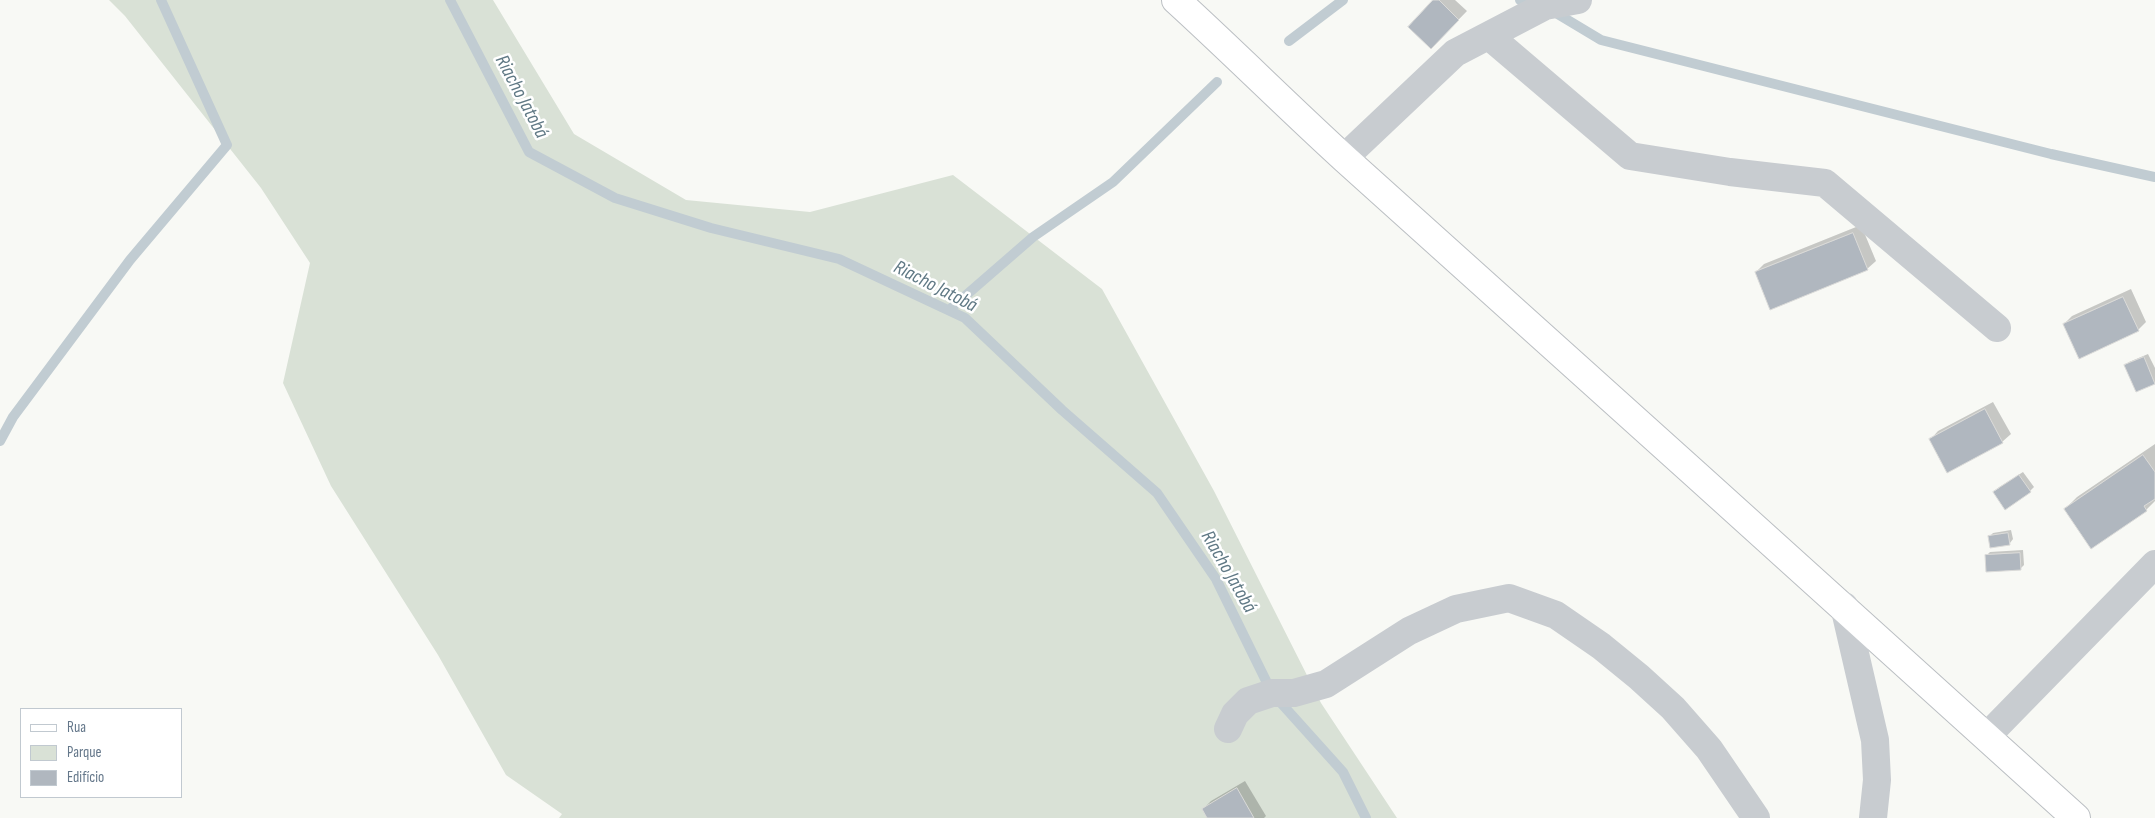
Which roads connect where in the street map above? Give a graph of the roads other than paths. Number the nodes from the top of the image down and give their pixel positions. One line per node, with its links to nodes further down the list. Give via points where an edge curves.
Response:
1 (1176, 0): 4 (main road)
2 (1578, 0): 3 (street, via 1545,6)
3 (1490, 36): 4 (street, via 1455,53); 5 (street, via 1630,156 1825,183)
4 (1344, 158): 7 (main road, via 1676,459)
5 (1997, 328)
6 (2155, 564): 9 (street)
7 (1844, 606): 9 (main road); 11 (street, via 1875,740 1877,780)
8 (1228, 729): 10 (street, via 1235,714 1248,701 1272,693 1294,693 1326,684 1409,631 1456,609 1509,598 1556,615 1639,677 1673,708 1709,749)
9 (1987, 736): 12 (main road)
10 (1756, 818)
11 (1873, 818)
12 (2076, 818)

